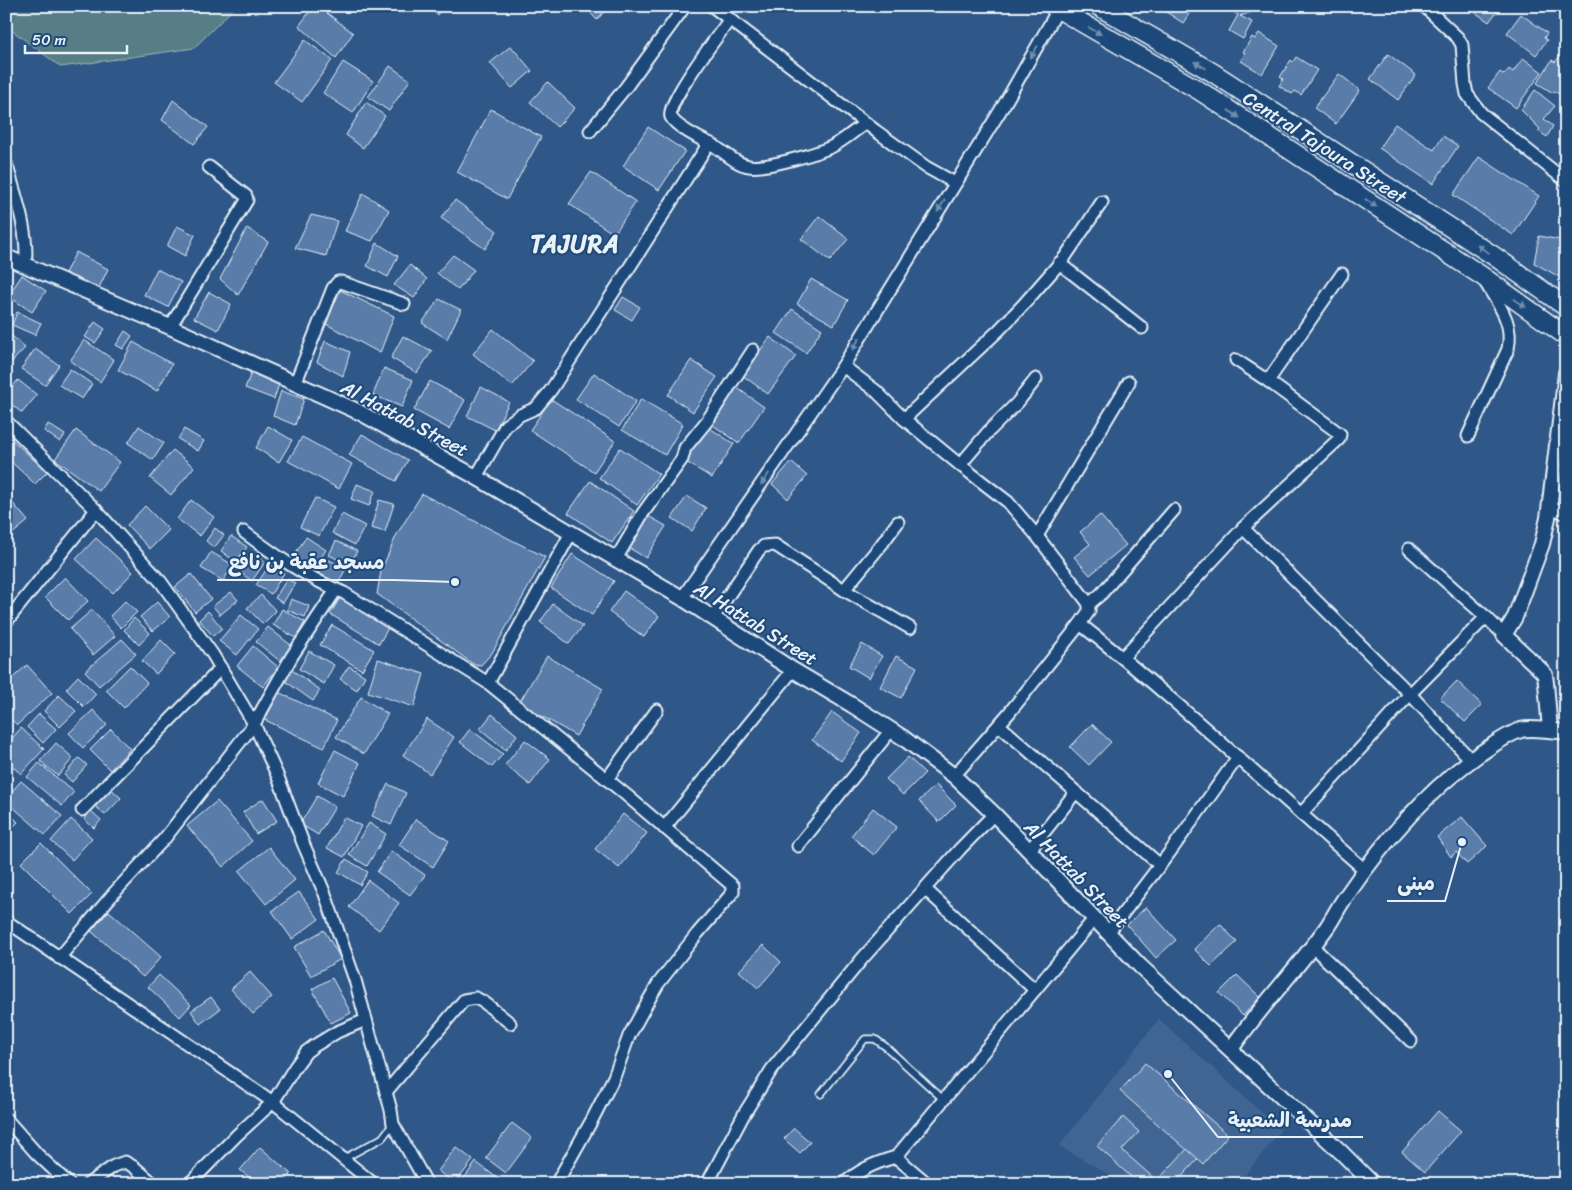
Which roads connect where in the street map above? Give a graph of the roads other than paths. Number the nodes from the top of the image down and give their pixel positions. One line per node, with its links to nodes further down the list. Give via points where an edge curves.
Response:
1 (685, 6): 8 (street)
2 (1098, 6): 21 (main road, one-way to 2, via 1494,256 1212,72)
3 (1424, 6): 12 (street, via 1458,38 1462,46 1467,94 1481,113)
4 (1057, 7): 13 (street, one-way to 13, via 1005,103); 19 (main road, Central Tajoura Street, one-way to 19, via 1200,91)
5 (718, 8): 6 (street)
6 (730, 19): 7 (street); 9 (street, via 670,109 673,120)
7 (866, 123): 9 (street, via 832,146 806,156 758,166 742,164); 13 (street, via 926,167)
8 (590, 131)
9 (709, 144): 37 (street, via 551,390 536,408 506,426)
10 (6, 163): 17 (street, via 24,231)
11 (209, 167): 22 (street, via 247,200)
12 (1566, 181)
13 (955, 183): 27 (street, one-way to 27)
14 (1102, 202): 16 (street)
15 (6, 257): 17 (street, Al Hattab Street)
16 (1059, 263): 23 (street); 33 (street, via 999,330)
17 (25, 264): 22 (street, Al Hattab Street)
18 (1342, 274): 30 (street)
19 (1482, 276): 24 (main road, Central Tajoura Street, one-way to 24); 35 (street, via 1508,324 1510,338)
20 (404, 304): 32 (street, via 338,282)
21 (1566, 307)
22 (170, 327): 32 (street, Al Hattab Street)
23 (1142, 328)
24 (1566, 336)
25 (754, 350): 48 (street, via 708,421 685,448 682,459 643,512)
26 (1236, 360): 30 (street)
27 (843, 366): 33 (street); 51 (street, one-way to 51)
28 (1566, 373): 38 (street)
29 (1036, 380): 36 (street)
30 (1268, 381): 43 (street, via 1340,436)
31 (1130, 382): 46 (street)
32 (295, 384): 37 (street, Al Hattab Street, via 359,412)
33 (904, 419): 36 (street)
34 (6, 421): 39 (street)
35 (1468, 436)
36 (960, 465): 46 (street, via 1008,502)
37 (476, 477): 45 (street, Al Hattab Street)
38 (1550, 506): 41 (street); 58 (street, via 1542,544 1515,617)
39 (96, 510): 55 (street); 60 (street, via 161,582)
40 (1174, 510): 52 (street)
41 (1566, 514)
42 (898, 522): 50 (street)
43 (1243, 528): 59 (street); 63 (street)
44 (244, 532): 49 (street, via 276,556)
45 (571, 533): 48 (street, Al Hattab Street); 62 (street)
46 (1037, 536): 52 (street)
47 (1409, 549): 53 (street)
48 (616, 559): 51 (street, Al Hattab Street)
49 (336, 590): 62 (street); 65 (street, via 292,656)
50 (844, 590): 54 (street, via 774,545 764,546); 57 (street)
51 (682, 598): 54 (street, Al Hattab Street)
52 (1089, 604): 56 (street, via 1089,611)
53 (1486, 617): 58 (street); 63 (street)
54 (713, 618): 61 (street, Al Hattab Street)
55 (6, 622)
56 (1080, 624): 59 (street); 66 (street)
57 (910, 628)
58 (1504, 635): 68 (street, via 1545,676)
59 (1123, 657): 70 (street)
60 (221, 668): 65 (street); 75 (street)
61 (792, 670): 67 (street, Al Hattab Street); 78 (street)
62 (488, 683): 73 (street)
63 (1410, 694): 71 (street); 77 (street)
64 (657, 710): 73 (street)
65 (254, 724): 88 (street, via 165,838); 90 (street, via 325,894)
66 (999, 725): 72 (street); 74 (street)
67 (891, 730): 72 (street, Al Hattab Street); 79 (street)
68 (1550, 730): 69 (street); 71 (street, via 1522,730 1503,738)
69 (1566, 732)
70 (1238, 757): 77 (street); 81 (street)
71 (1470, 760): 82 (street, via 1438,786)
72 (954, 776): 76 (street, Al Hattab Street)
73 (607, 779): 78 (street)
74 (1076, 792): 80 (street); 81 (street)
75 (82, 810)
76 (994, 814): 80 (street, Al Hattab Street); 83 (street)
77 (1301, 814): 82 (street)
78 (664, 828): 108 (street, via 733,886 733,892 646,1003 610,1085)
79 (798, 846)
80 (1029, 851): 84 (street, Al Hattab Street)
81 (1160, 865): 86 (street)
82 (1365, 870): 87 (street)
83 (925, 889): 89 (street); 109 (street, via 862,959 772,1069)
84 (1094, 919): 86 (street, Al Hattab Street); 89 (street)
85 (6, 921): 88 (street)
86 (1108, 933): 93 (street, Al Hattab Street)
87 (1312, 946): 92 (street); 93 (street)
88 (59, 958): 97 (street)
89 (1035, 990): 96 (street)
90 (366, 1020): 94 (street); 97 (street, via 337,1032 306,1052)
91 (510, 1023): 94 (street, via 476,998 464,1000)
92 (1411, 1041)
93 (1231, 1049): 112 (street, Al Hattab Street)
94 (386, 1092): 99 (street)
95 (821, 1094): 96 (lane, via 865,1039 875,1039)
96 (944, 1100): 100 (street)
97 (273, 1102): 101 (street); 105 (street)
98 (6, 1119): 102 (street)
99 (393, 1124): 101 (lane, via 382,1138); 107 (street)
100 (896, 1157): 110 (street, via 869,1166); 111 (street)
101 (343, 1159): 106 (street)
102 (69, 1184)
103 (88, 1184): 104 (street, via 125,1162)
104 (154, 1184)
105 (189, 1184)
106 (374, 1184)
107 (427, 1184)
108 (556, 1184)
109 (707, 1184)
110 (844, 1184)
111 (928, 1184)
112 (1373, 1184)

